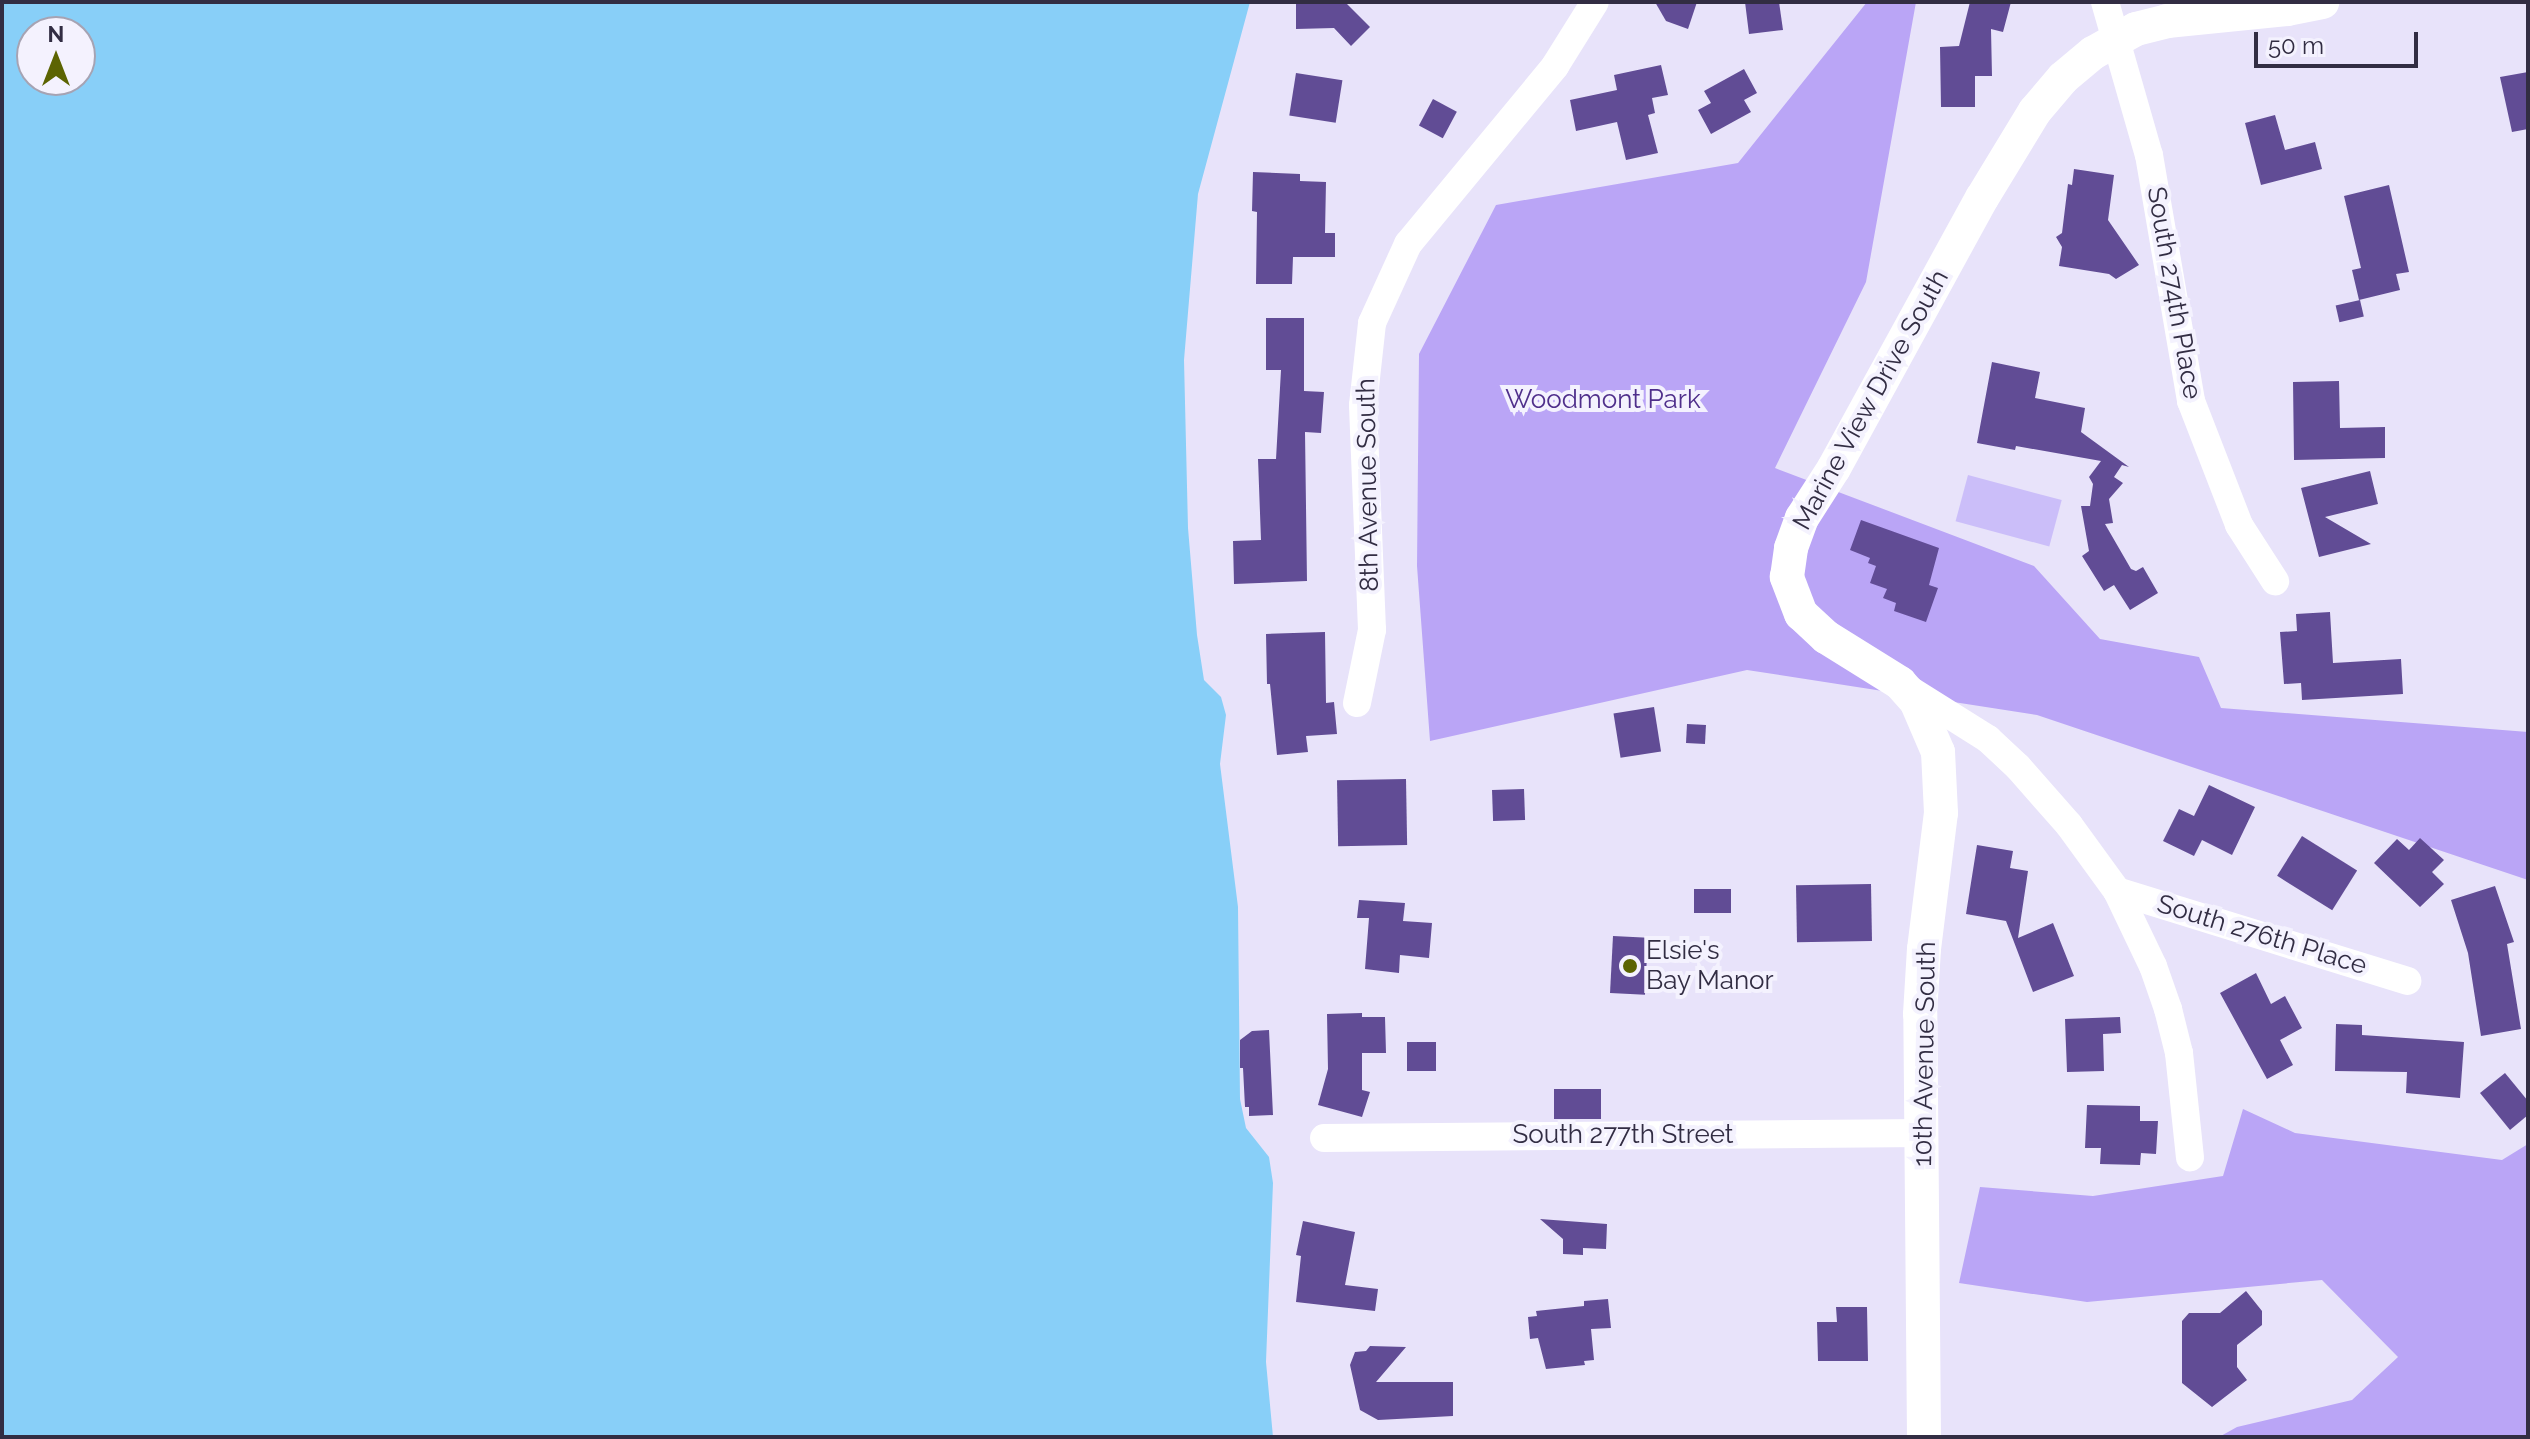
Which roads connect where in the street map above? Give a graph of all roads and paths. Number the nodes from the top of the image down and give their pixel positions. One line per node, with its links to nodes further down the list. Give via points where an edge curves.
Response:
1 (1595, 2): 7 (street, 8th Avenue South, via 1555,66 1408,244 1376,312 1363,405 1372,630)
2 (2105, 2): 4 (street, South 274th Place)
3 (2322, 2): 4 (main road, Marine View Drive South, via 2167,21)
4 (2113, 40): 5 (street, South 274th Place, via 2149,155 2191,401 2239,525); 6 (main road, Marine View Drive South, via 2063,78 2035,111 1796,532 1787,577 1801,614 1826,637)
5 (2275, 581)
6 (1900, 683): 8 (street, Marine View Drive South, via 1988,739 2018,767); 10 (main road, 10th Avenue South, via 1930,730 1942,791 1922,969)
7 (1357, 703)
8 (2117, 891): 9 (street, South 276th Place); 12 (street, Marine View Drive South, via 2168,1009 2179,1053)
9 (2407, 981)
10 (1923, 1133): 11 (street, South 277th Street); 13 (main road, 10th Avenue South)
11 (1324, 1138)
12 (2190, 1157)
13 (1924, 1437)

